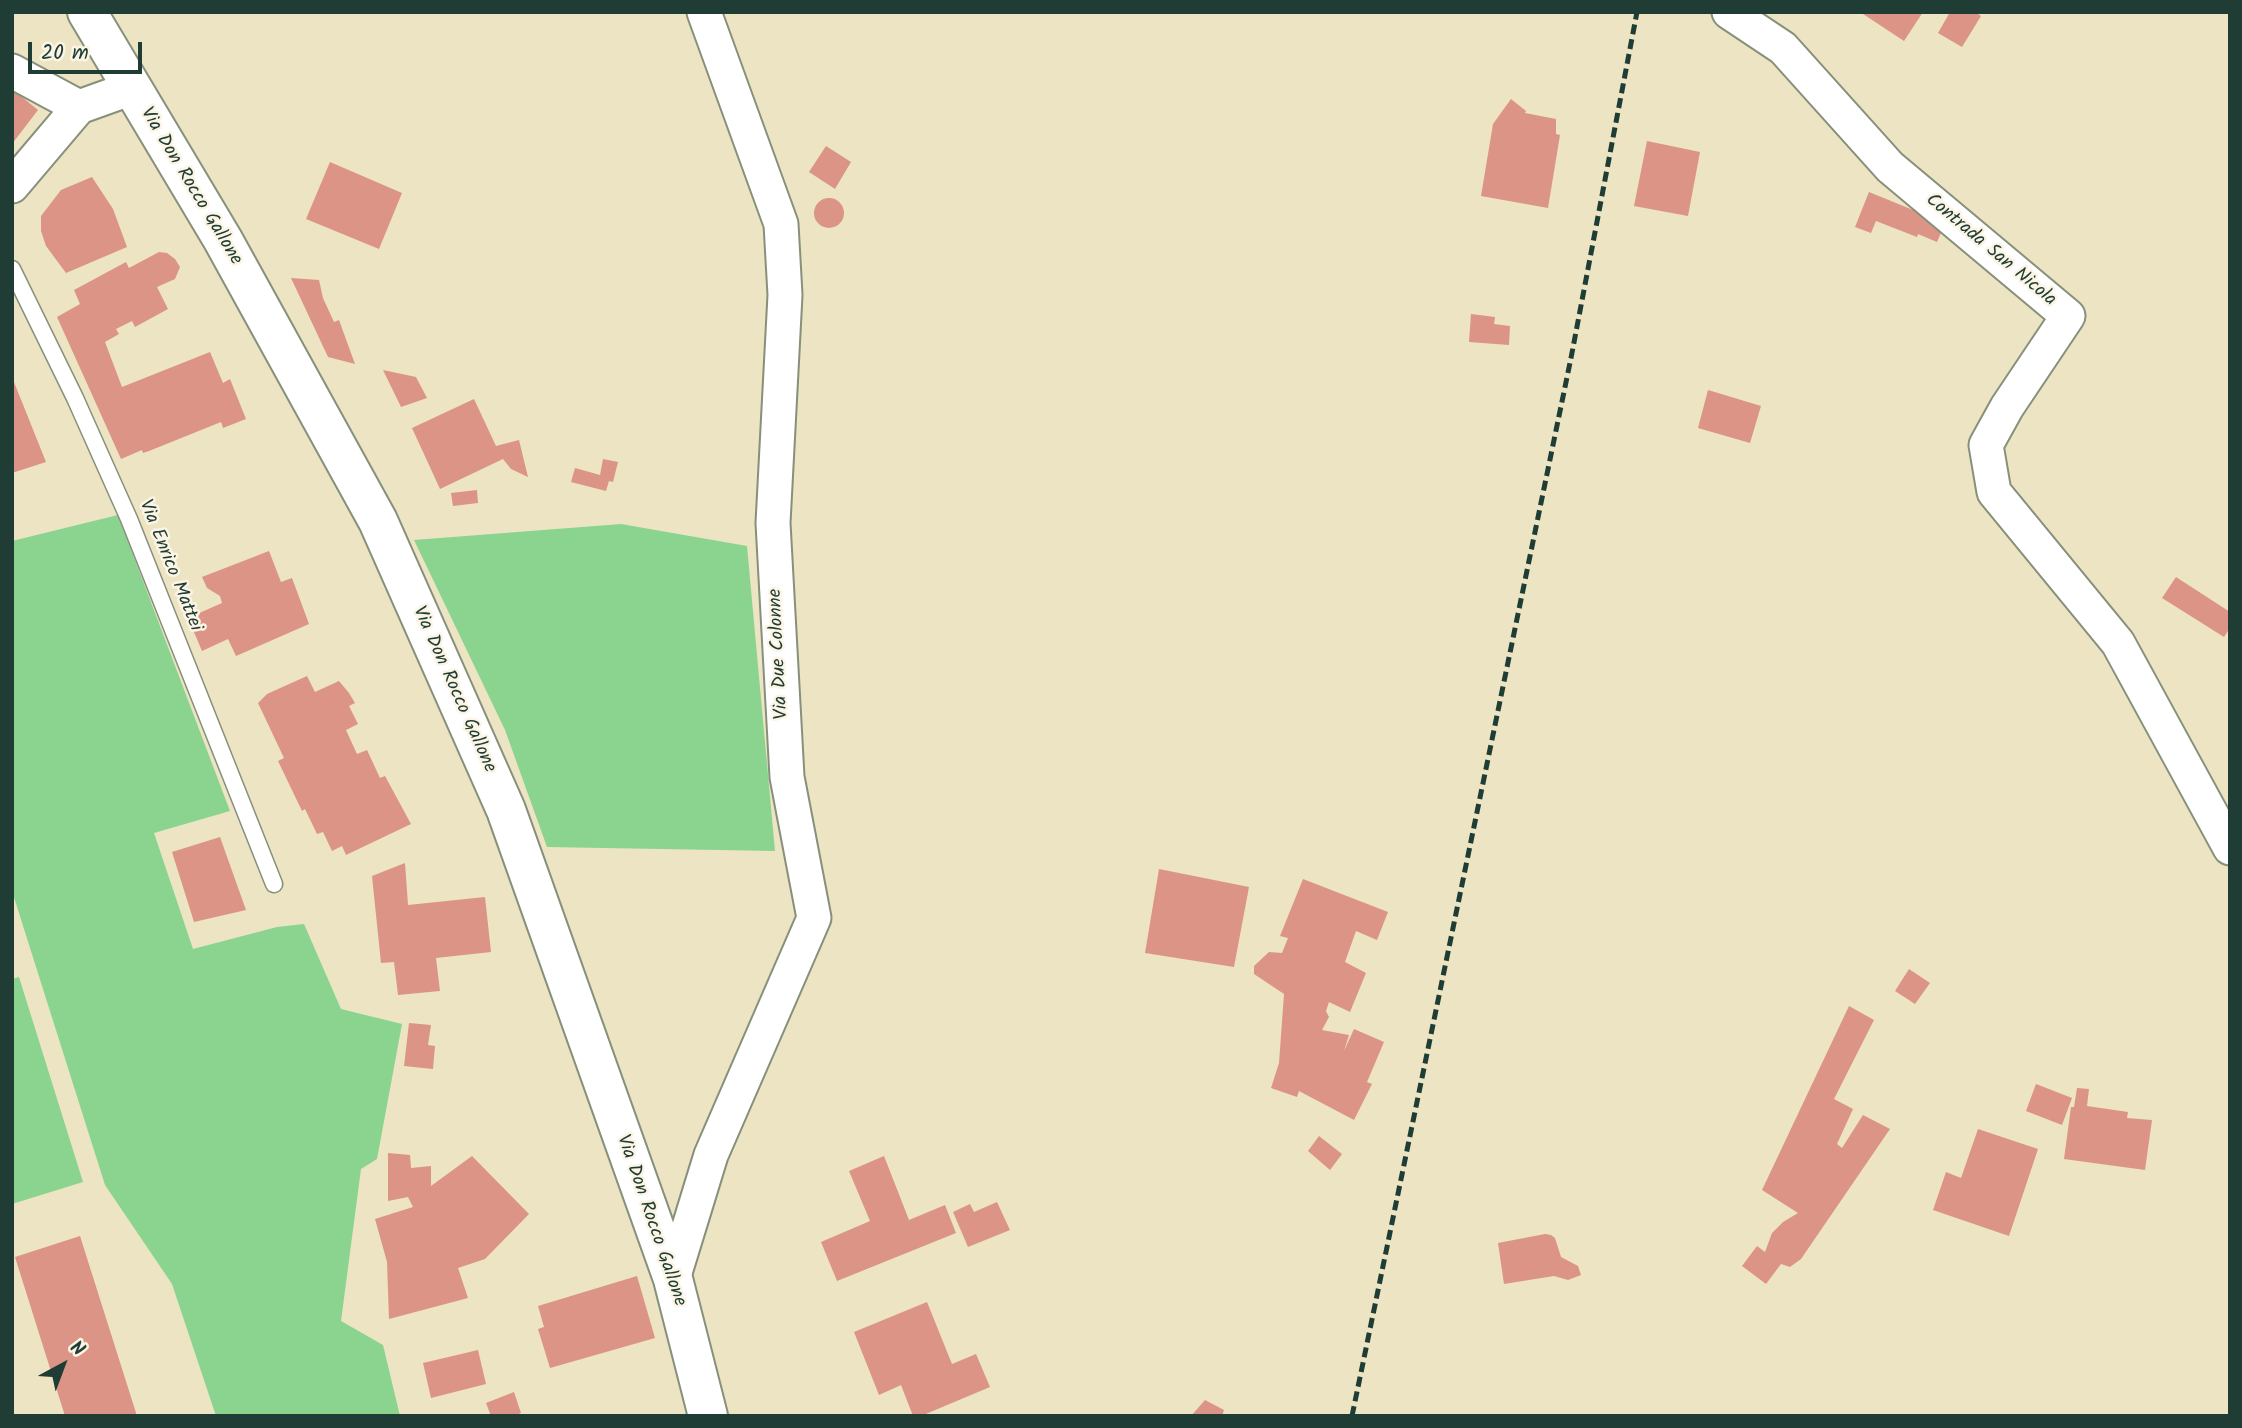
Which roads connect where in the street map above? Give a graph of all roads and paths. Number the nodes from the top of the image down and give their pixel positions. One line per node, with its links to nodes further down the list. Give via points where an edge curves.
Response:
1 (87, 12): 5 (main road, Via Don Rocco Gallone)
2 (704, 12): 11 (street, Via Due Colonne, via 781,224 785,295 773,523 787,777 814,918 711,1155)
3 (1729, 12): 9 (street, Contrada San Nicola, via 1783,48 1890,167 2068,316 1986,445 1994,492 2118,643)
4 (12, 71): 6 (street)
5 (132, 88): 6 (street); 11 (main road, Via Don Rocco Gallone, via 223,240 377,521 506,810)
6 (79, 107): 7 (street)
7 (12, 186)
8 (12, 269): 10 (lane, Via Enrico Mattei, via 129,519)
9 (2230, 848)
10 (274, 884)
11 (673, 1279): 12 (main road, Via Don Rocco Gallone)
12 (708, 1416)

